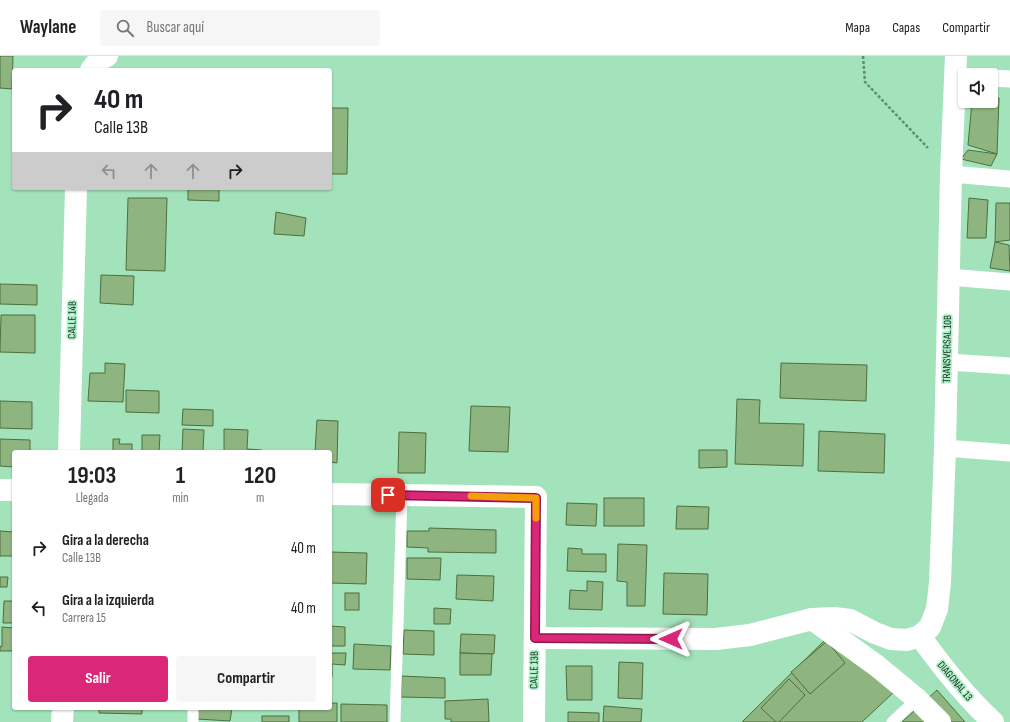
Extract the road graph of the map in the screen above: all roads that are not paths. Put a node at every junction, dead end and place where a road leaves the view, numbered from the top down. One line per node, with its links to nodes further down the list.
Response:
1 (998, 78): 2 (street)
2 (1010, 79)
3 (958, 82): 4 (street, TRANSVERSAL 10B)
4 (951, 174): 5 (street); 7 (street, TRANSVERSAL 10B)
5 (1010, 179)
6 (76, 190): 12 (street, CALLE 14B)
7 (949, 277): 8 (street); 9 (street, TRANSVERSAL 10B)
8 (1010, 282)
9 (947, 362): 10 (street); 11 (street, TRANSVERSAL 10B)
10 (1010, 366)
11 (946, 448): 13 (street); 19 (street, TRANSVERSAL 10B)
12 (69, 450)
13 (1010, 453)
14 (0, 490): 15 (street)
15 (12, 490)
16 (332, 494): 17 (street)
17 (402, 495): 20 (street, CALLE 13B); 26 (lane)
18 (812, 619): 19 (street); 20 (street); 21 (street)
19 (920, 636): 30 (street, DIAGONAL 13)
20 (535, 638): 27 (street, CALLE 13B)
21 (917, 699): 28 (lane); 29 (street)
22 (63, 710): 24 (street)
23 (193, 710): 25 (lane)
24 (62, 722)
25 (193, 722)
26 (395, 722)
27 (534, 722)
28 (892, 722)
29 (940, 722)
30 (993, 722)

